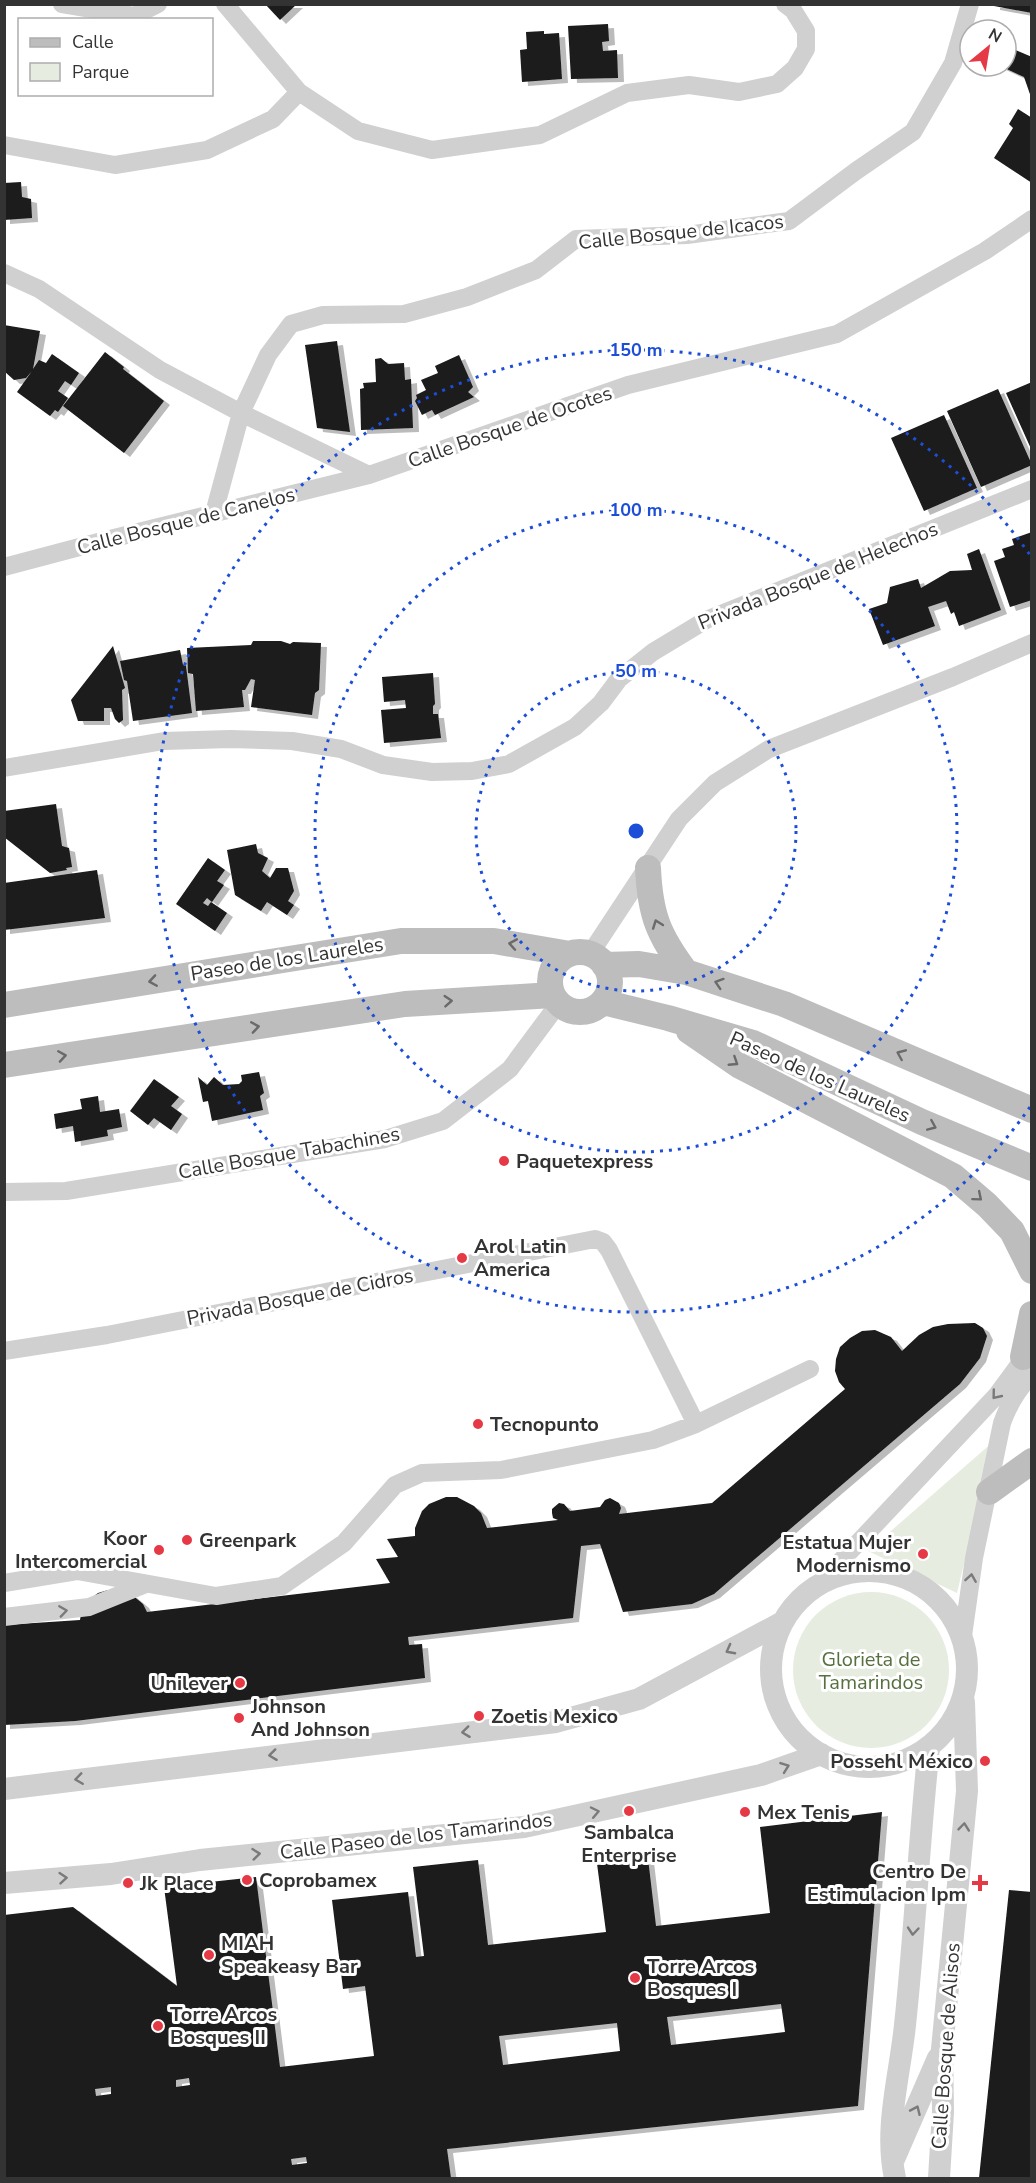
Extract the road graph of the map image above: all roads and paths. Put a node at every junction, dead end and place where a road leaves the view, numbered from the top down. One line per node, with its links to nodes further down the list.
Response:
1 (62, 4): 2 (street)
2 (158, 4)
3 (225, 4): 6 (street)
4 (784, 4): 6 (street)
5 (970, 4): 10 (street, Calle Bosque de Icacos)
6 (298, 92): 7 (street)
7 (4, 146)
8 (1032, 219): 11 (street, Calle Bosque de Ocotes)
9 (4, 273): 10 (street)
10 (241, 413): 11 (street); 13 (street, Calle Bosque de Icacos)
11 (369, 475): 13 (street, Calle Bosque de Canelos)
12 (1032, 489): 16 (street, Privada Bosque de Helechos)
13 (214, 513): 14 (street, Calle Bosque de Canelos)
14 (4, 567)
15 (1032, 643): 17 (street)
16 (4, 768)
17 (648, 868): 18 (street); 19 (main road, one-way to 17)
18 (588, 958): 19 (main road, Paseo de los Laureles); 20 (main road); 21 (main road); 22 (main road, Paseo de los Laureles, one-way to 22)
19 (686, 972): 25 (main road, Paseo de los Laureles, one-way to 19)
20 (556, 999): 21 (main road); 24 (main road, one-way to 20); 27 (street, Calle Bosque Tabachines)
21 (603, 1002): 23 (main road, Paseo de los Laureles)
22 (4, 1005)
23 (668, 1018): 26 (main road, Paseo de los Laureles, one-way to 26); 28 (main road, one-way to 28)
24 (4, 1065)
25 (1032, 1110)
26 (1032, 1168)
27 (4, 1192)
28 (1032, 1271)
29 (1032, 1314): 31 (main road)
30 (4, 1351): 33 (street, Privada Bosque de Cidros)
31 (1029, 1360): 35 (street); 36 (street, one-way to 36)
32 (810, 1369): 33 (street)
33 (696, 1424): 38 (street)
34 (1032, 1461): 35 (main road)
35 (988, 1492): 41 (street, one-way to 35)
36 (822, 1581): 40 (street); 41 (street)
37 (4, 1583): 38 (street)
38 (146, 1584): 39 (street, one-way to 38)
39 (4, 1617)
40 (781, 1623): 44 (street); 45 (street, one-way to 45)
41 (963, 1636): 42 (street)
42 (964, 1698): 43 (street); 48 (street, Calle Bosque de Alisos, one-way to 42)
43 (929, 1747): 44 (street); 47 (street, Calle Bosque de Alisos, one-way to 47)
44 (820, 1754): 46 (street, Calle Paseo de los Tamarindos, one-way to 44)
45 (4, 1789)
46 (4, 1884)
47 (905, 2026): 48 (street); 49 (street, Calle Bosque de Alisos)
48 (943, 2039): 49 (street, one-way to 48); 50 (street, Calle Bosque de Alisos)
49 (894, 2171)
50 (939, 2178)

